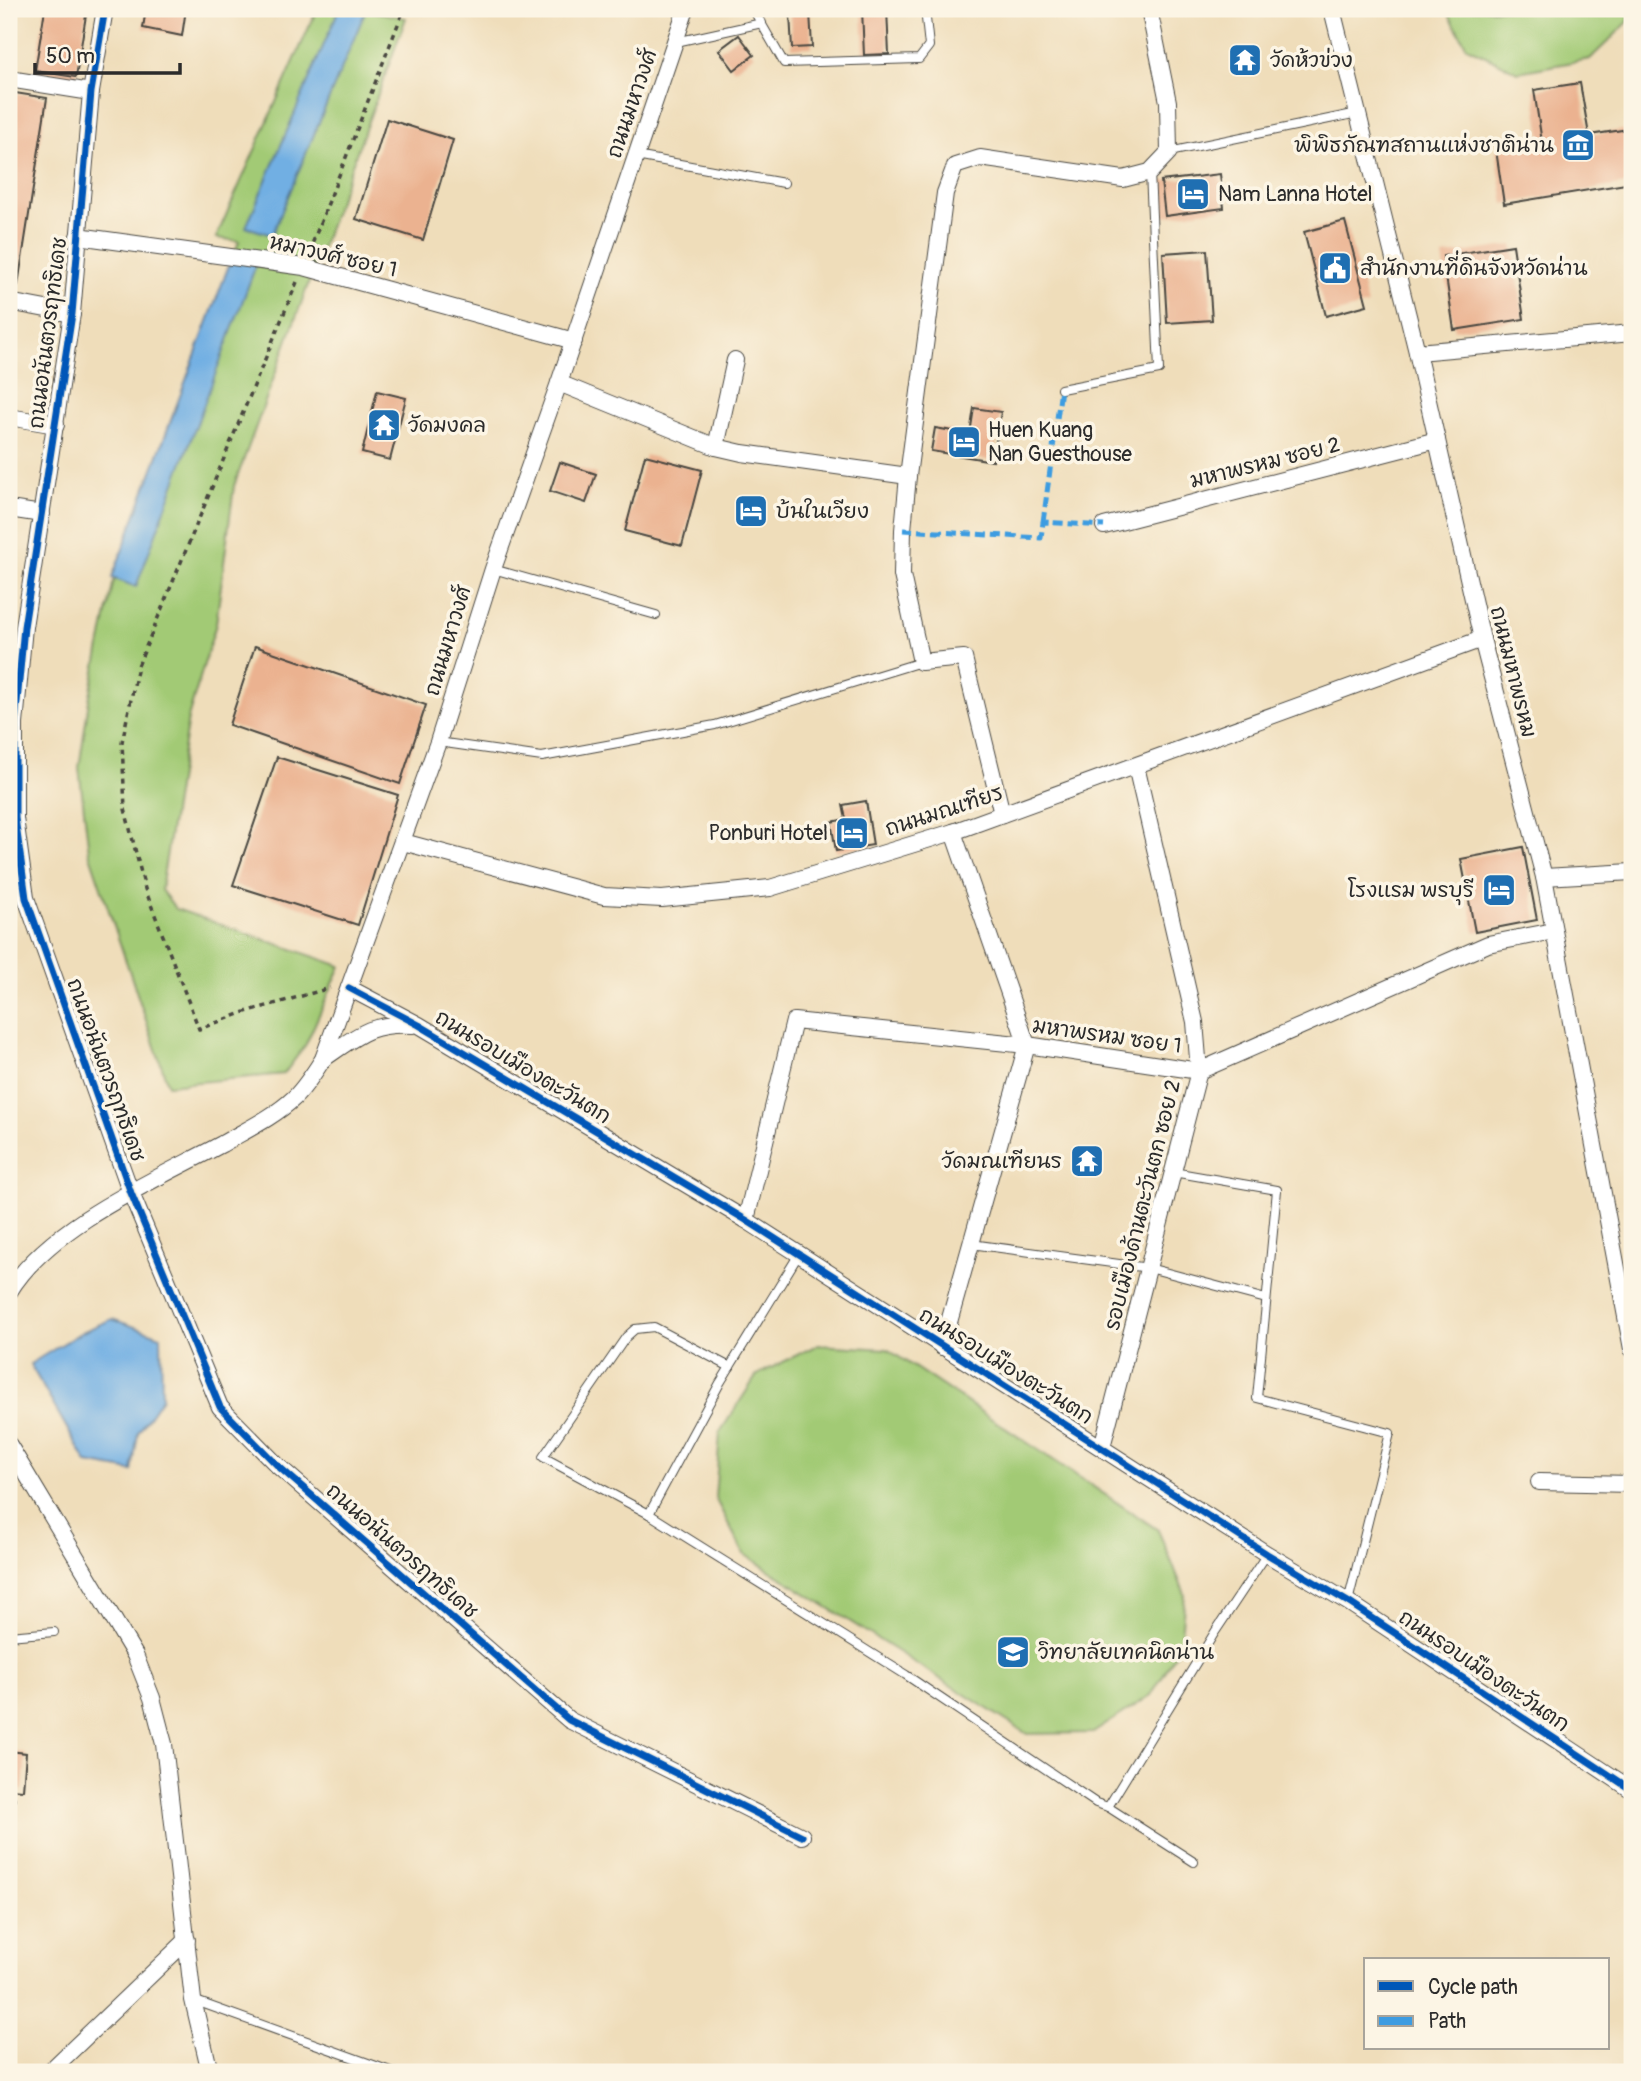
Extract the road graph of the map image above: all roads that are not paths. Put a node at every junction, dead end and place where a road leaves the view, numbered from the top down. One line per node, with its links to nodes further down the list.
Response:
1 (105, 9): 10 (street, ถนนอนันตวรฤทธิเดช)
2 (686, 9): 8 (street, ถนนมหาวงศ์)
3 (753, 9): 7 (lane)
4 (925, 9): 7 (lane)
5 (1149, 9): 12 (street)
6 (1332, 9): 11 (street, ถนนมหาพรหม)
7 (762, 23): 8 (lane)
8 (675, 43): 13 (street, ถนนมหาวงศ์)
9 (9, 79): 10 (street)
10 (91, 92): 16 (street, ถนนอนันตวรฤทธิเดช)
11 (1359, 113): 12 (lane); 21 (street, ถนนมหาพรหม)
12 (1169, 152): 14 (street)
13 (636, 156): 15 (lane); 20 (street, ถนนมหาวงศ์)
14 (1150, 172): 24 (lane); 29 (street)
15 (784, 183)
16 (78, 236): 18 (street, ถนนอนันตวรฤทธิเดช); 20 (street, หมาวงศ์ ซอย 1)
17 (9, 302): 18 (street)
18 (72, 314): 26 (street, ถนนอนันตวรฤทธิเดช)
19 (1632, 333): 21 (street)
20 (574, 341): 23 (street, ถนนมหาวงศ์)
21 (1417, 352): 27 (street, ถนนมหาพรหม)
22 (735, 360): 28 (street)
23 (559, 383): 28 (street); 33 (street, ถนนมหาวงศ์)
24 (1061, 389)
25 (9, 417): 26 (street)
26 (56, 425): 31 (street, ถนนอนันตวรฤทธิเดช)
27 (1437, 440): 32 (street, มหาพรหม ซอย 2); 36 (street, ถนนมหาพรหม)
28 (716, 447): 29 (street)
29 (908, 476): 37 (street)
30 (9, 509): 31 (street)
31 (42, 514): 35 (street, ถนนอนันตวรฤทธิเดช)
32 (1104, 526)
33 (493, 569): 34 (lane); 38 (street, ถนนมหาวงศ์)
34 (656, 615)
35 (16, 626): 52 (street, ถนนอนันตวรฤทธิเดช)
36 (1482, 639): 39 (street, ถนนมณเฑียร); 44 (street, ถนนมหาพรหม)
37 (921, 662): 38 (lane); 40 (street)
38 (438, 742): 42 (street, ถนนมหาวงศ์)
39 (1136, 766): 40 (street, ถนนมณเฑียร); 50 (street, รอบเมืองด้านตะวันตก ซอย 2)
40 (1002, 814): 41 (street, ถนนมณเฑียร)
41 (953, 832): 42 (street, ถนนมณเฑียร); 48 (street)
42 (403, 842): 46 (street, ถนนมหาวงศ์)
43 (1632, 872): 44 (street)
44 (1544, 877): 45 (street, ถนนมหาพรหม)
45 (1555, 931): 50 (street, มหาพรหม ซอย 1); 60 (street, ถนนมหาพรหม)
46 (349, 988): 47 (street, ถนนรอบเมืองตะวันตก); 49 (street, ถนนมหาวงศ์)
47 (419, 1025): 49 (street); 53 (street, ถนนรอบเมืองตะวันตก)
48 (1027, 1045): 50 (street, มหาพรหม ซอย 1); 53 (street, มหาพรหม ซอย 1); 54 (street)
49 (323, 1059): 52 (street, ถนนมหาวงศ์)
50 (1199, 1071): 51 (street, รอบเมืองด้านตะวันตก ซอย 2)
51 (1172, 1172): 56 (street, รอบเมืองด้านตะวันตก ซอย 2); 58 (lane)
52 (131, 1193): 57 (street, ถนนมหาวงศ์); 73 (street, ถนนอนันตวรฤทธิเดช)
53 (746, 1220): 55 (street, ถนนรอบเมืองตะวันตก)
54 (971, 1244): 56 (lane); 59 (street)
55 (799, 1254): 59 (street, ถนนรอบเมืองตะวันตก); 61 (lane)
56 (1149, 1268): 58 (lane); 63 (street, รอบเมืองด้านตะวันตก ซอย 2)
57 (9, 1292)
58 (1266, 1299): 68 (lane)
59 (942, 1347): 63 (street, ถนนรอบเมืองตะวันตก)
60 (1632, 1349)
61 (730, 1367): 66 (lane); 66 (lane)
62 (9, 1445): 75 (street)
63 (1102, 1447): 67 (street, ถนนรอบเมืองตะวันตก)
64 (1539, 1482): 65 (street)
65 (1632, 1484)
66 (649, 1514): 72 (lane)
67 (1268, 1555): 68 (street, ถนนรอบเมืองตะวันตก); 72 (lane)
68 (1348, 1602): 71 (street, ถนนรอบเมืองตะวันตก)
69 (54, 1632): 70 (lane)
70 (9, 1636)
71 (1632, 1790)
72 (1108, 1807): 74 (lane)
73 (802, 1836)
74 (1194, 1862)
75 (187, 1940): 76 (street); 77 (street)
76 (193, 2000): 78 (street); 79 (lane)
77 (50, 2072)
78 (210, 2072)
79 (393, 2072)

